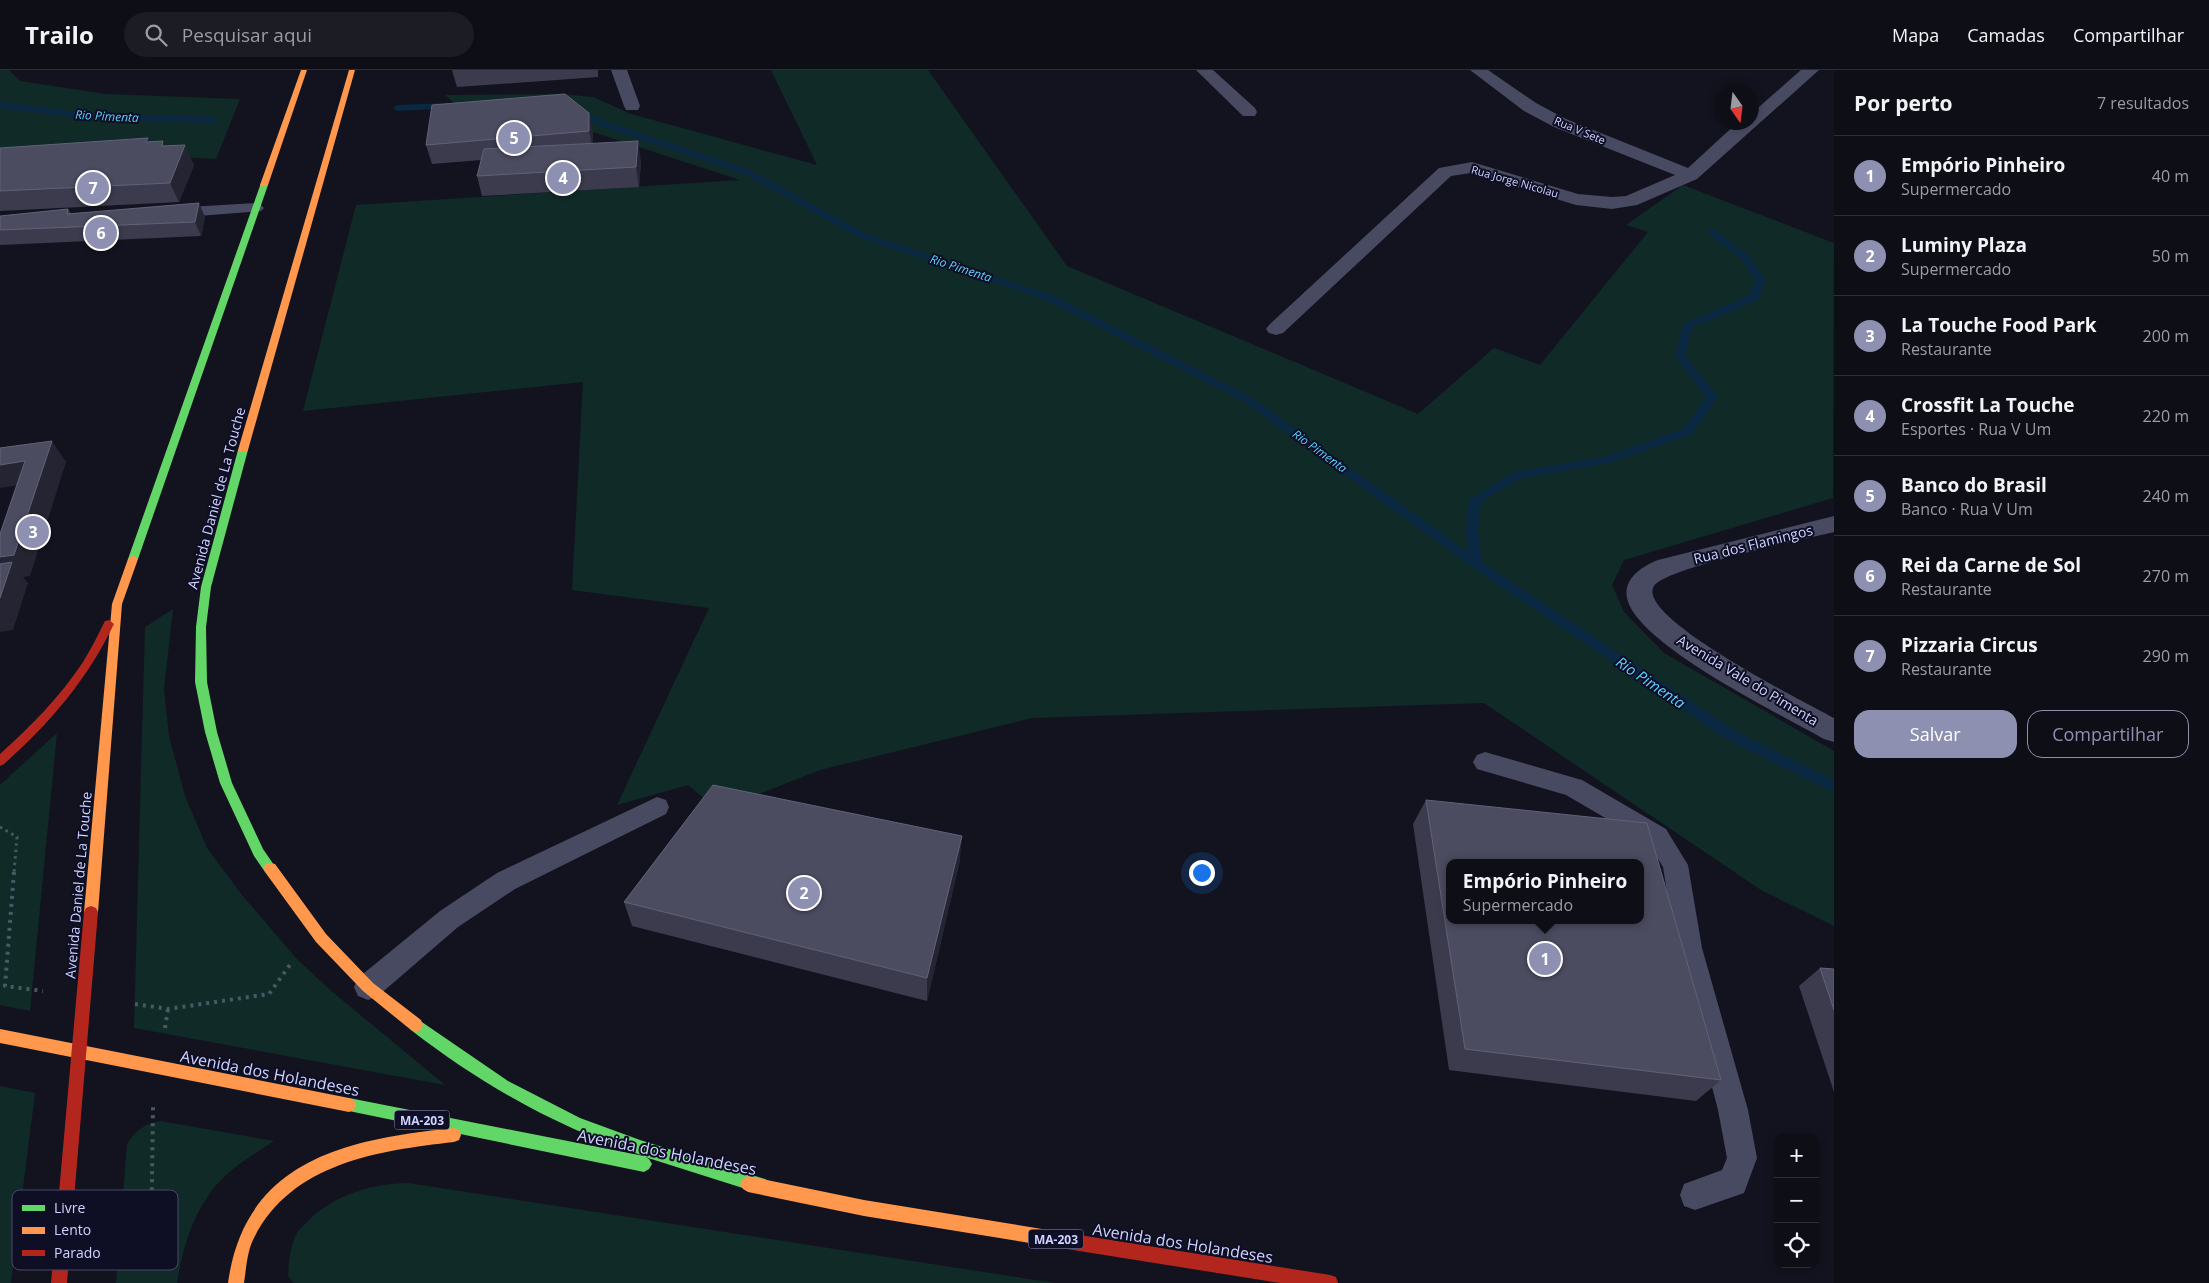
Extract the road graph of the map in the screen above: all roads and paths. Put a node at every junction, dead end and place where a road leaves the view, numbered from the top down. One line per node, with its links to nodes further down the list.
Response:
1 (304, 70): 12 (main road, Avenida Daniel de La Touche)
2 (352, 70): 24 (main road, Avenida Daniel de La Touche)
3 (619, 70): 7 (street)
4 (1204, 70): 8 (street)
5 (1478, 70): 11 (street, Rua V Sete)
6 (1811, 70): 9 (street, Rua Jorge Nicolau)
7 (632, 106)
8 (1249, 112)
9 (1759, 112)
10 (1741, 130): 11 (street, Rua Jorge Nicolau)
11 (1690, 175): 14 (street, Rua Jorge Nicolau)
12 (256, 208): 13 (lane); 17 (main road, Avenida Daniel de La Touche)
13 (155, 214)
14 (1276, 329)
15 (1834, 524): 16 (street, Rua dos Flamingos)
16 (1672, 565): 18 (street, Avenida Vale do Pimenta)
17 (117, 604): 19 (main road); 30 (main road, Avenida Daniel de La Touche)
18 (1834, 731)
19 (0, 761)
20 (1485, 762): 36 (lane)
21 (657, 807): 24 (lane)
22 (0, 827): 25 (path)
23 (296, 958): 27 (path)
24 (368, 987): 33 (main road, Avenida Daniel de La Touche)
25 (48, 991)
26 (135, 1004): 27 (path)
27 (168, 1009): 29 (path)
28 (0, 1036): 30 (main road, Avenida dos Holandeses / MA-203)
29 (163, 1038)
30 (78, 1052): 32 (main road, Avenida dos Holandeses / MA-203); 34 (main road, Avenida Daniel de La Touche)
31 (153, 1104): 35 (path)
32 (488, 1133): 33 (main road, Avenida dos Holandeses / MA-203); 39 (main road)
33 (765, 1187): 40 (main road, Avenida dos Holandeses / MA-203)
34 (67, 1190)
35 (152, 1190)
36 (1695, 1195)
37 (60, 1270): 38 (main road, Avenida Daniel de La Touche)
38 (59, 1283)
39 (236, 1283)
40 (1330, 1283)

